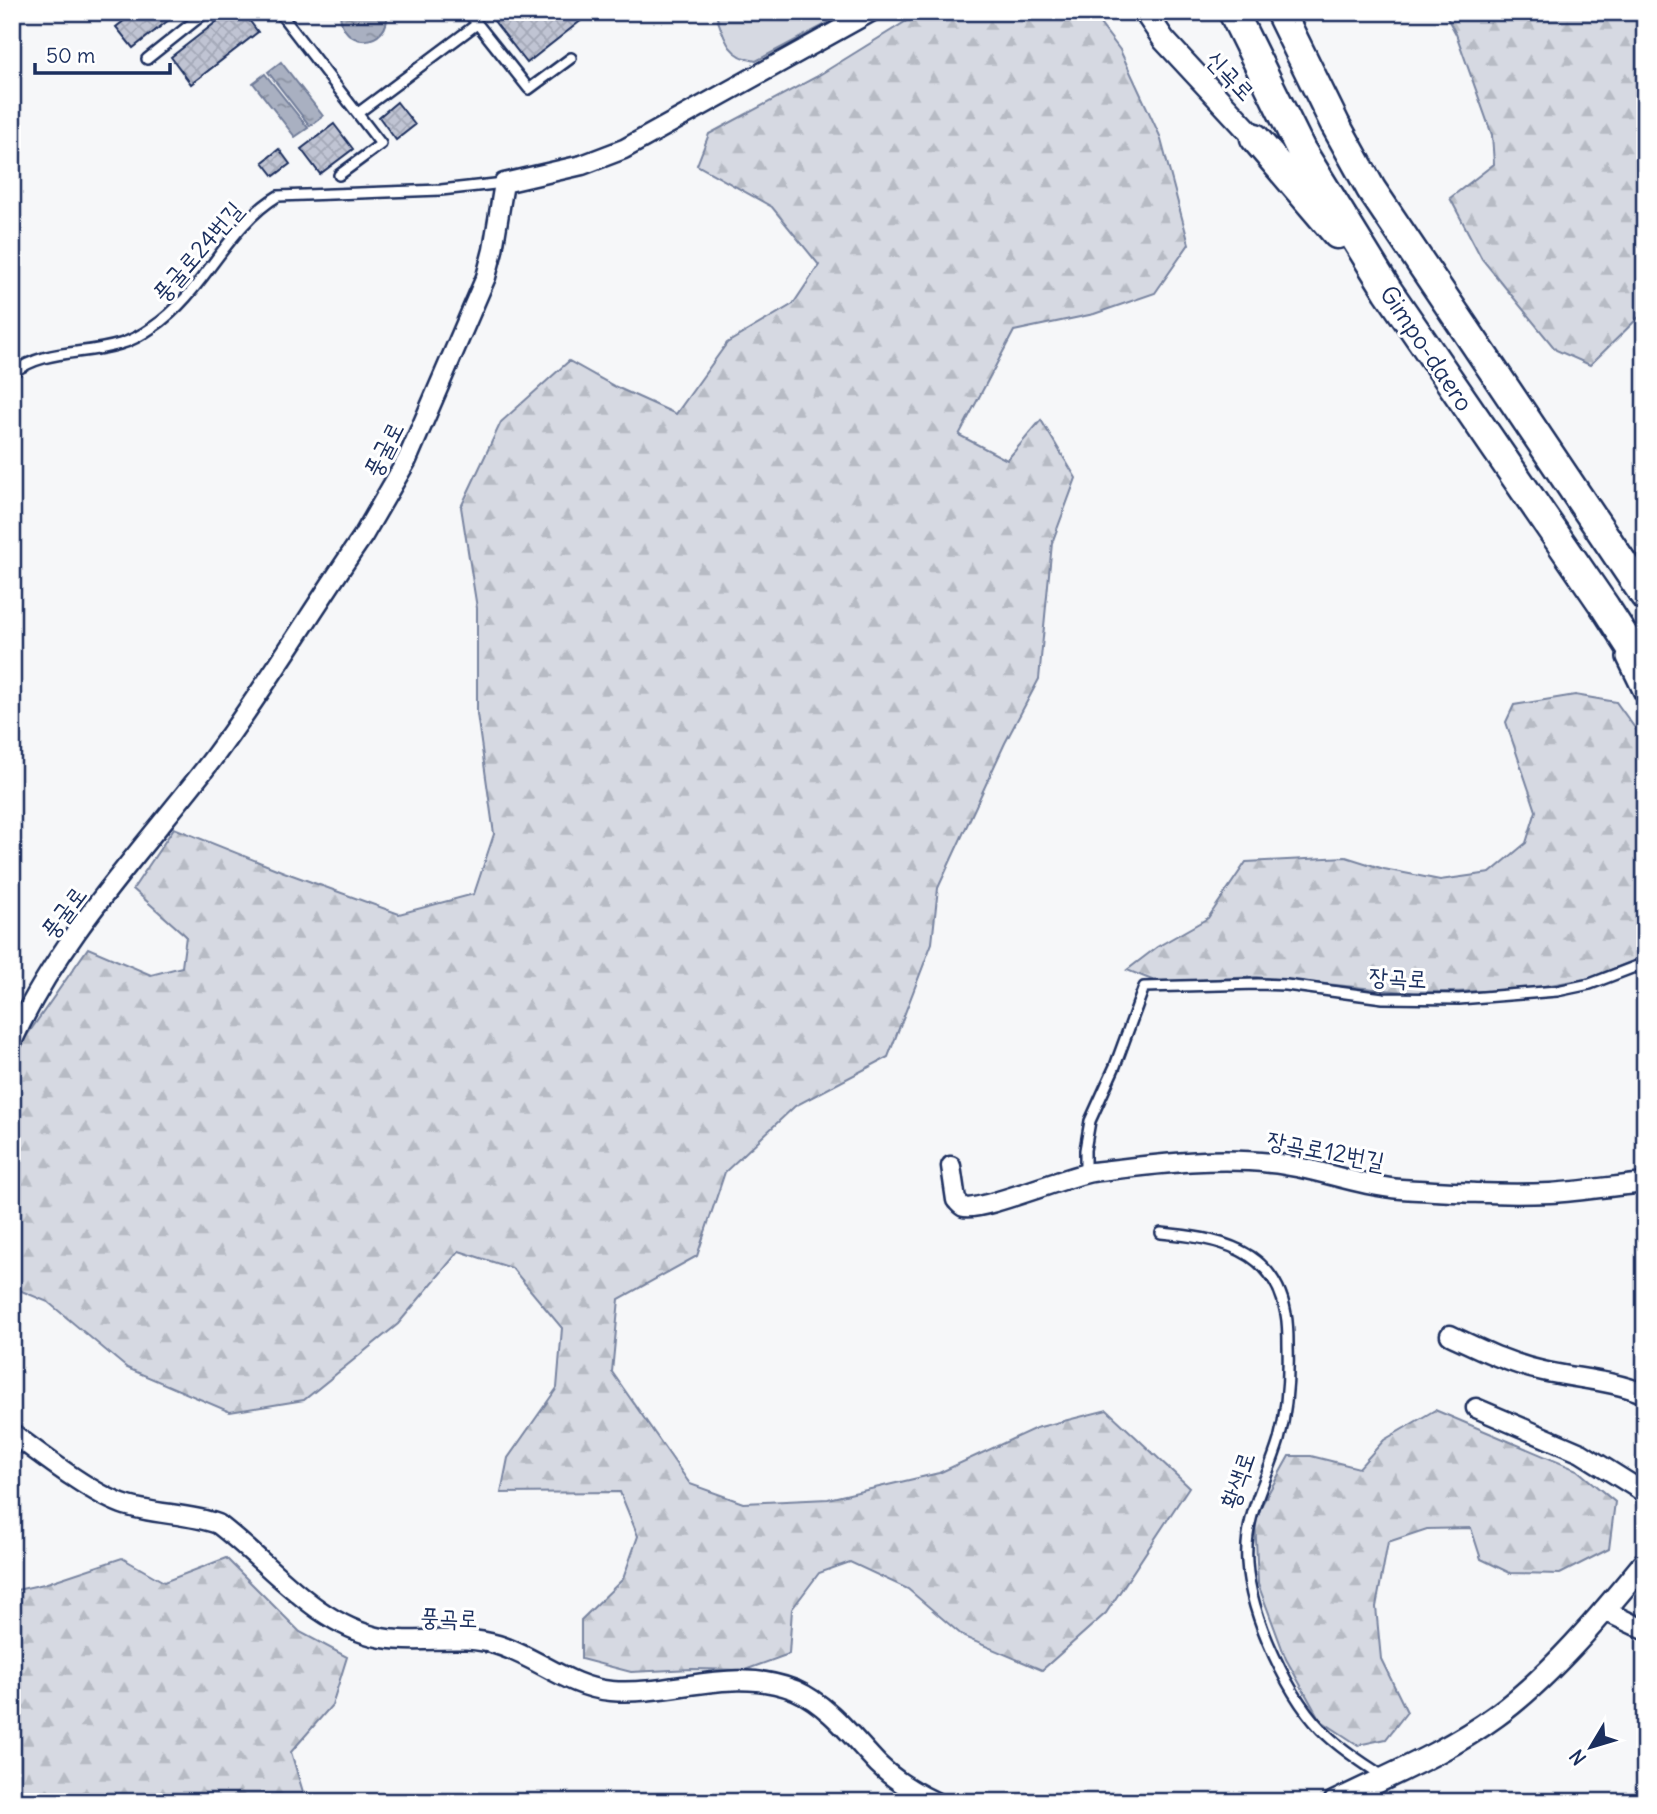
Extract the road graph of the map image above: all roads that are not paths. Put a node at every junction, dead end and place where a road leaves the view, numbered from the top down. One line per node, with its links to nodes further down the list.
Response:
1 (206, 12): 10 (lane)
2 (279, 12): 11 (lane)
3 (468, 12): 8 (lane)
4 (871, 12): 14 (street)
5 (1145, 12): 12 (street, 신곡로)
6 (1233, 12): 15 (main road, Gimpo-daero)
7 (1280, 12): 17 (main road, Gimpo-daero)
8 (477, 24): 9 (lane); 11 (lane)
9 (571, 58)
10 (147, 59)
11 (358, 113): 13 (lane)
12 (1255, 138): 15 (main road)
13 (339, 175)
14 (504, 183): 16 (lane, 풍굴로24번길); 22 (street, 풍굴로)
15 (1388, 291): 18 (main road, Gimpo-daero)
16 (12, 373)
17 (1645, 596)
18 (1605, 607): 19 (main road, Gimpo-daero); 20 (street)
19 (1645, 668)
20 (1645, 692)
21 (1645, 963): 24 (lane, 장곡로)
22 (12, 1042)
23 (951, 1166): 24 (street, 장곡로12번길)
24 (1085, 1173): 25 (street, 장곡로12번길)
25 (1645, 1183)
26 (1161, 1233): 35 (lane, 황색로)
27 (1450, 1335): 28 (street)
28 (1645, 1394)
29 (1476, 1408): 31 (street)
30 (12, 1433): 36 (street, 풍곡로)
31 (1645, 1493)
32 (1645, 1562): 33 (street)
33 (1603, 1610): 34 (street); 35 (street)
34 (1645, 1630)
35 (1386, 1778): 37 (street)
36 (935, 1802)
37 (1335, 1802)

